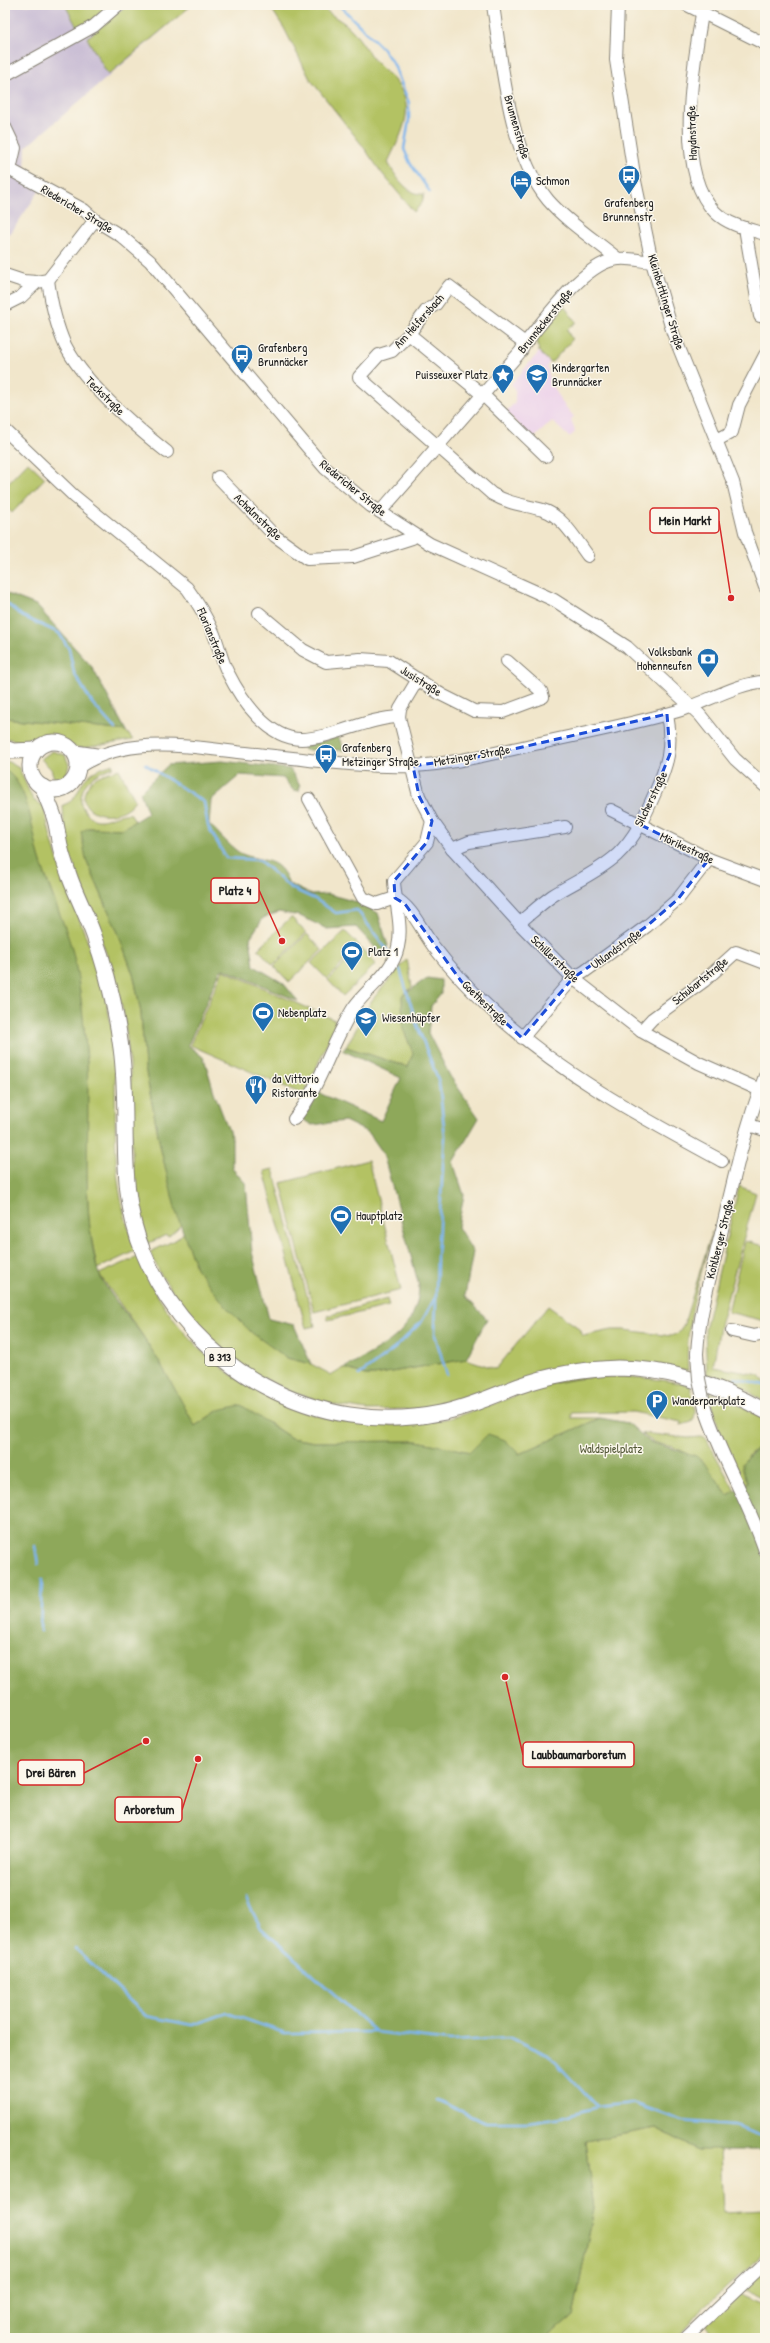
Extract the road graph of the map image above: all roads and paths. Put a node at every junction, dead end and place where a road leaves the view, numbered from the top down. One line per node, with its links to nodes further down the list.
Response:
1 (118, 5): 7 (street)
2 (493, 5): 13 (street, Brunnenstraße)
3 (618, 5): 14 (street, Kleinbettlinger Straße)
4 (687, 5): 5 (street)
5 (702, 14): 6 (street); 11 (street, Haydnstraße)
6 (765, 44)
7 (5, 75)
8 (5, 127): 9 (street)
9 (8, 169): 10 (street, Riedericher Straße)
10 (95, 220): 16 (street); 29 (street, Riedericher Straße)
11 (745, 228): 12 (street, Haydnstraße); 18 (street)
12 (765, 234)
13 (618, 258): 14 (street); 20 (street, Brunnäckerstraße)
14 (652, 262): 24 (street, Kleinbettlinger Straße)
15 (5, 274): 16 (street)
16 (43, 281): 17 (street); 26 (street, Teckstraße)
17 (5, 305)
18 (760, 316)
19 (409, 334): 20 (street, Am Helfersbach); 22 (street); 25 (street, Am Helfersbach)
20 (525, 343): 22 (street, Brunnäckerstraße)
21 (765, 355): 24 (street)
22 (483, 395): 25 (street, Brunnäckerstraße); 27 (street)
23 (5, 430): 39 (street, Florianstraße)
24 (717, 440): 32 (street, Kleinbettlinger Straße)
25 (439, 445): 29 (street, Brunnäckerstraße); 31 (street)
26 (167, 452)
27 (546, 456)
28 (218, 477): 30 (street, Achalmstraße)
29 (380, 512): 30 (street, Riedericher Straße)
30 (415, 535): 37 (street, Riedericher Straße)
31 (588, 556)
32 (765, 587)
33 (259, 613): 35 (street, Jusistraße)
34 (507, 661): 35 (street, Jusistraße)
35 (418, 679): 39 (street)
36 (765, 682): 37 (street, Metzinger Straße)
37 (692, 707): 38 (street, Metzinger Straße); 47 (street, Riedericher Straße)
38 (667, 714): 45 (street, Metzinger Straße); 54 (street, Silcherstraße)
39 (399, 717): 45 (street)
40 (9, 749): 41 (main road); 44 (main road)
41 (36, 750): 42 (main road); 44 (main road)
42 (72, 751): 43 (street, Metzinger Straße); 46 (main road)
43 (100, 754): 45 (street, Metzinger Straße); 46 (street, Metzinger Straße)
44 (30, 764): 48 (main road)
45 (413, 766): 52 (street, Schillerstraße)
46 (77, 768): 49 (main road)
47 (765, 786)
48 (42, 787): 49 (main road); 53 (main road, B 313)
49 (65, 787): 53 (main road, B 313)
50 (310, 799): 59 (street)
51 (611, 810): 54 (street, Mörikestraße)
52 (432, 821): 56 (street, Schillerstraße); 59 (street)
53 (56, 822): 73 (main road, B 313)
54 (641, 825): 57 (street, Mörikestraße); 60 (street, Silcherstraße)
55 (566, 827): 56 (street)
56 (452, 849): 60 (street, Schillerstraße)
57 (709, 859): 58 (street, Mörikestraße); 62 (street, Uhlandstraße)
58 (765, 880)
59 (394, 898): 64 (street, Goethestraße); 67 (street)
60 (519, 923): 62 (street, Schillerstraße)
61 (765, 963): 63 (street, Schubartstraße)
62 (573, 978): 63 (street, Schillerstraße); 64 (street, Uhlandstraße)
63 (642, 1031): 66 (street, Schillerstraße)
64 (522, 1038): 70 (street, Goethestraße)
65 (765, 1076): 66 (street, Kohlberger Straße)
66 (760, 1090): 68 (street, Kohlberger Straße)
67 (294, 1119)
68 (749, 1125): 69 (street); 74 (street, Kohlberger Straße, bridge)
69 (765, 1130)
70 (722, 1162)
71 (732, 1331): 72 (street)
72 (765, 1334)
73 (765, 1411)
74 (765, 1551)
75 (765, 2263): 76 (street)
76 (686, 2338)

